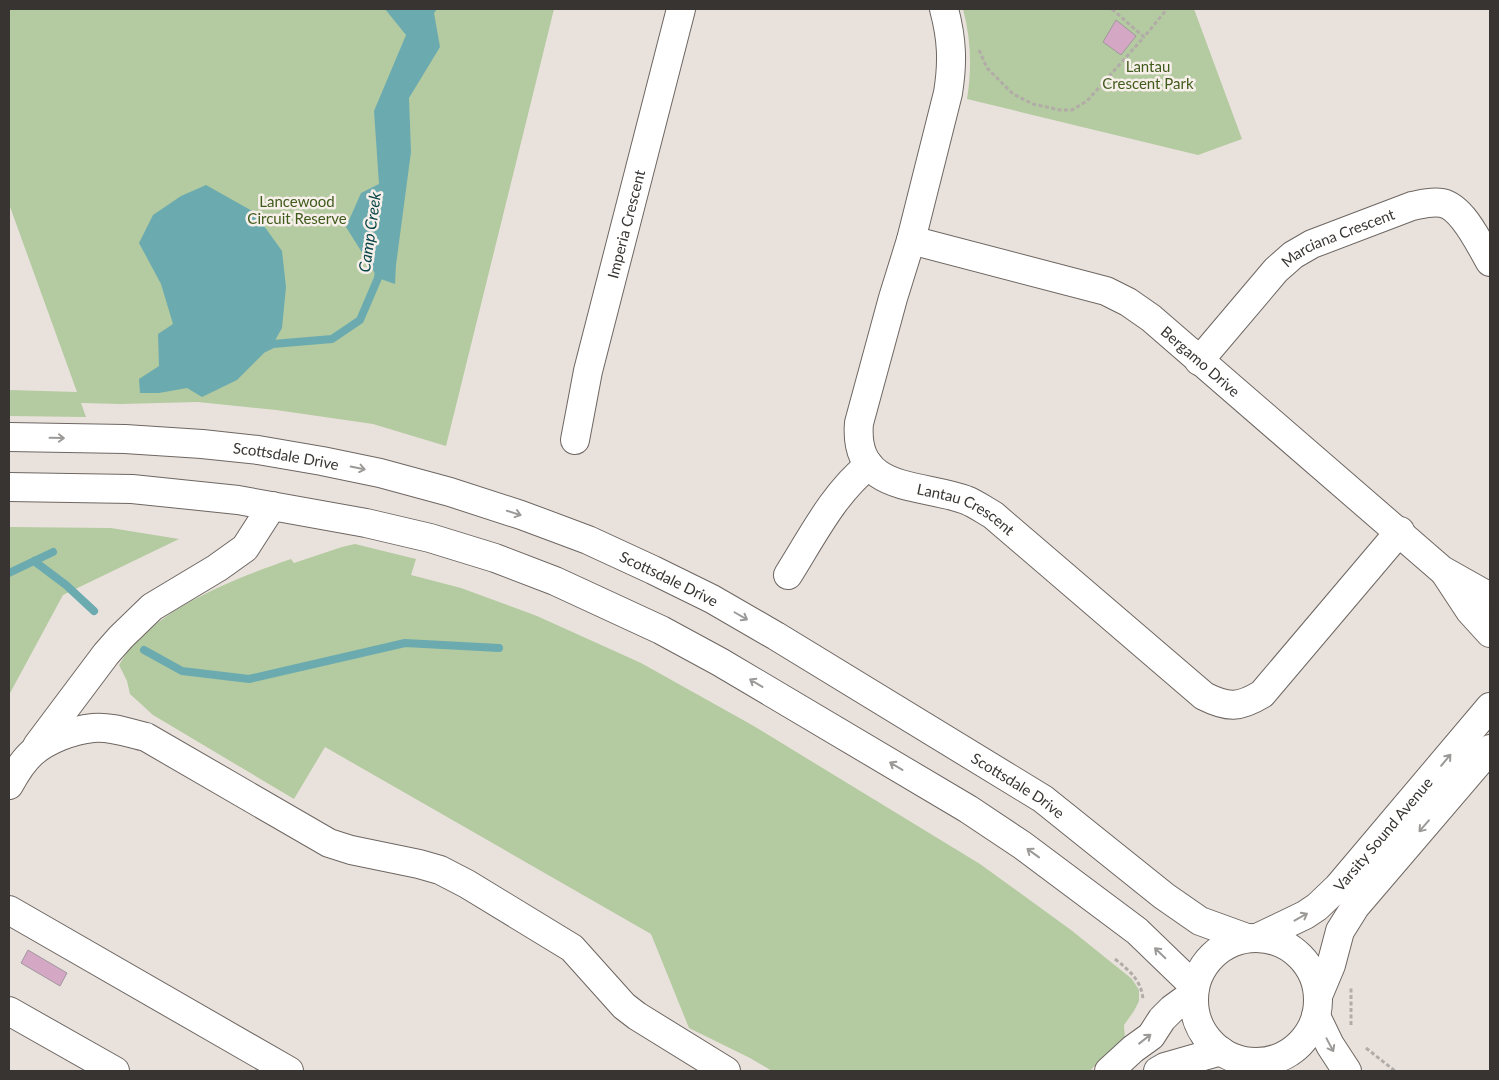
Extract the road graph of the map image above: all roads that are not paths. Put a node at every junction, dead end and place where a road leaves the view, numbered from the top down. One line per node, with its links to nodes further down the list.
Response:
1 (681, 9): 7 (street, Imperia Crescent)
2 (944, 9): 3 (street, Lantau Crescent)
3 (911, 240): 5 (street, Bergamo Drive); 8 (street, Lantau Crescent)
4 (1490, 262): 5 (street, Marciana Crescent)
5 (1199, 361): 11 (street, Bergamo Drive)
6 (9, 437): 20 (street, Scottsdale Drive, one-way to 20)
7 (576, 440)
8 (869, 465): 11 (street, Lantau Crescent); 12 (street)
9 (9, 487): 10 (street)
10 (272, 506): 17 (street); 21 (street, one-way to 10)
11 (1400, 531): 13 (street, Bergamo Drive)
12 (788, 575)
13 (1484, 598): 14 (street, Bergamo Drive)
14 (1490, 633)
15 (1490, 707): 20 (street, Varsity Sound Avenue, one-way to 15)
16 (1490, 749): 22 (street, Varsity Sound Avenue, one-way to 22)
17 (31, 754): 18 (street); 28 (street)
18 (9, 785)
19 (9, 910): 27 (street)
20 (1252, 938): 21 (street); 22 (street)
21 (1194, 990): 24 (street); 29 (street, one-way to 21)
22 (1317, 1006): 25 (street); 31 (street, one-way to 31)
23 (9, 1011): 26 (street)
24 (1221, 1051): 25 (street); 30 (street)
25 (1262, 1067)
26 (115, 1071)
27 (288, 1071)
28 (726, 1071)
29 (1109, 1071)
30 (1158, 1071)
31 (1347, 1071)

